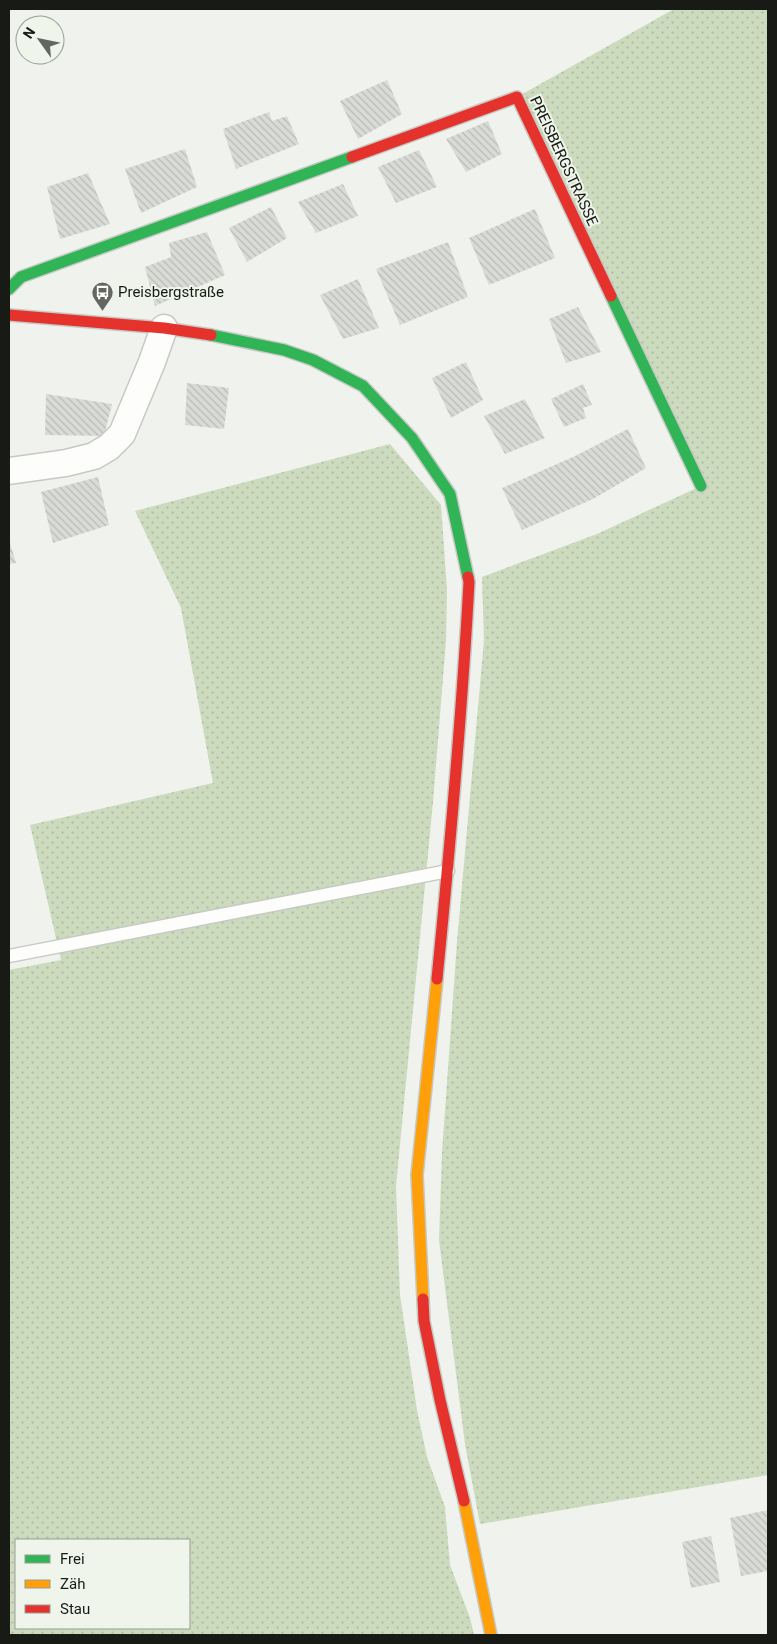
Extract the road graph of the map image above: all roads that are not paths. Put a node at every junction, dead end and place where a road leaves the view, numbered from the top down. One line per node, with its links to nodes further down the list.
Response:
1 (9, 289): 5 (street, PREISBERGSTRASSE)
2 (9, 314): 3 (street)
3 (164, 328): 4 (street); 6 (street)
4 (9, 471)
5 (701, 486)
6 (448, 871): 7 (lane); 8 (street)
7 (9, 956)
8 (491, 1635)

